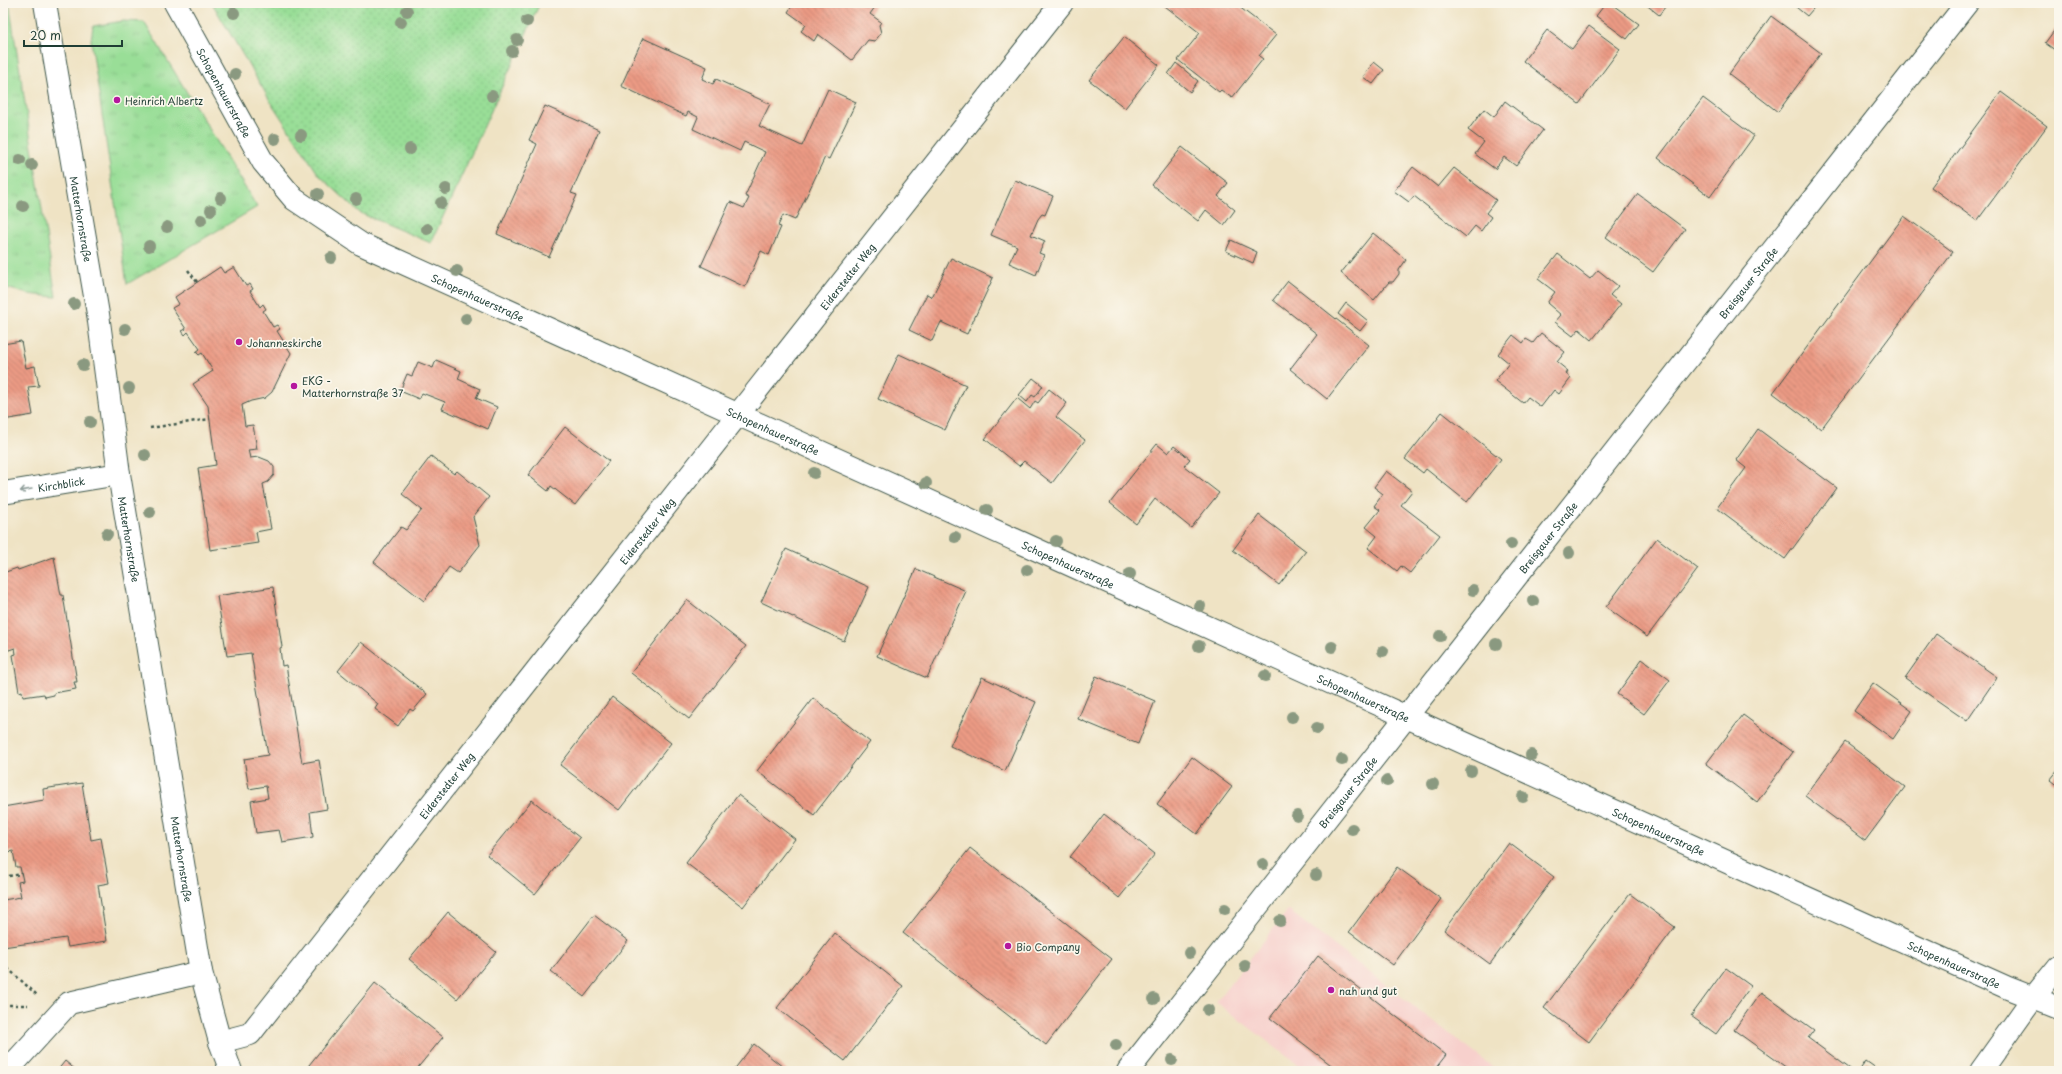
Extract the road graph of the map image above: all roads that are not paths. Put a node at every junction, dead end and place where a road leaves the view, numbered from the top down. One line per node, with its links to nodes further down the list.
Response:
1 (46, 3): 6 (street, Matterhornstraße)
2 (175, 3): 5 (street, Schopenhauerstraße)
3 (1062, 3): 5 (street, Eiderstedter Weg)
4 (1967, 3): 8 (street, Breisgauer Straße)
5 (739, 415): 8 (street, Schopenhauerstraße); 13 (street, Eiderstedter Weg)
6 (119, 474): 7 (street, Kirchblick, one-way to 7); 10 (street, Matterhornstraße)
7 (3, 493)
8 (1406, 717): 11 (street, Schopenhauerstraße); 16 (street, Breisgauer Straße)
9 (2059, 966): 11 (street)
10 (201, 972): 13 (street, Matterhornstraße); 14 (street)
11 (2032, 998): 12 (street, Schopenhauerstraße); 17 (street)
12 (2059, 1008)
13 (220, 1042): 15 (street, Matterhornstraße)
14 (7, 1071)
15 (231, 1071)
16 (1128, 1071)
17 (1981, 1071)

